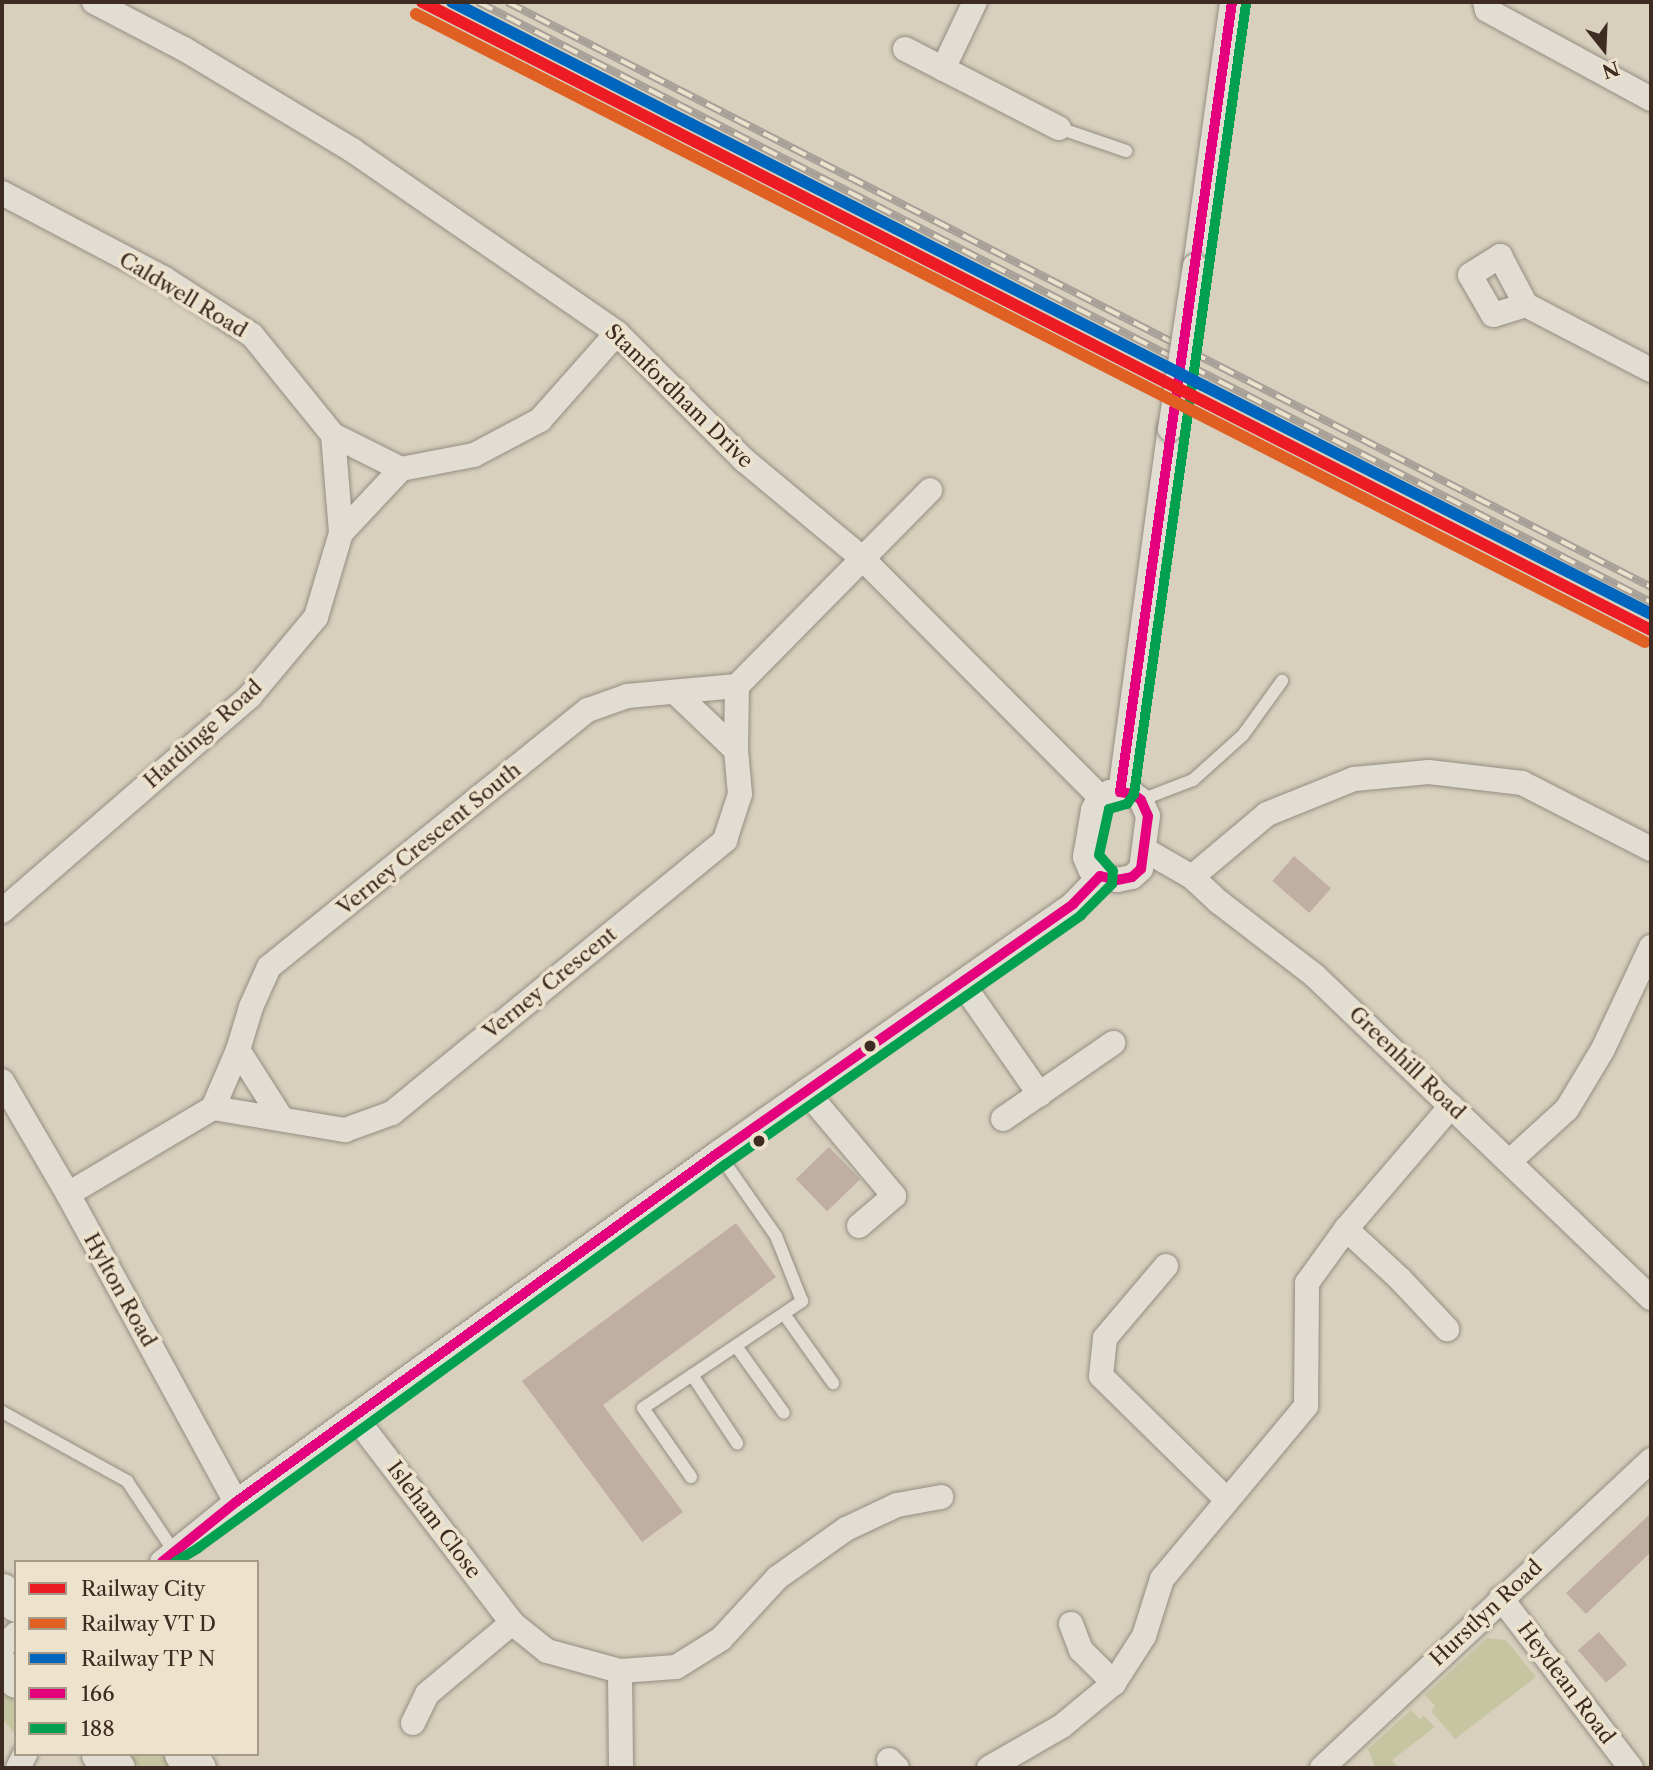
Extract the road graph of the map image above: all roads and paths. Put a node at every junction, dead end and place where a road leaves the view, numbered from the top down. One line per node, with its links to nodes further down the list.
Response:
1 (94, 2): 12 (street, Stamfordham Drive)
2 (975, 2): 6 (street)
3 (1232, 2): 23 (street, bridge)
4 (1485, 2): 7 (street)
5 (905, 48): 6 (street)
6 (943, 69): 8 (street)
7 (1651, 99)
8 (1059, 128): 9 (lane)
9 (1126, 151)
10 (2, 193): 14 (street, Caldwell Road)
11 (1527, 305): 13 (street)
12 (617, 333): 15 (street); 18 (street, Stamfordham Drive)
13 (1651, 370)
14 (333, 435): 15 (street, Caldwell Road); 17 (street)
15 (401, 469): 17 (street, Hardinge Road)
16 (930, 490): 18 (street)
17 (341, 533): 28 (street, Hardinge Road)
18 (862, 558): 20 (street); 23 (street, Stamfordham Drive)
19 (1282, 681): 23 (lane)
20 (737, 686): 21 (street, Verney Crescent South); 22 (street, Verney Crescent)
21 (675, 692): 22 (street); 32 (street, Verney Crescent South)
22 (736, 750): 38 (street, Verney Crescent)
23 (1120, 796): 25 (street); 26 (street)
24 (1651, 849): 27 (street)
25 (1145, 850): 26 (street); 27 (street, Greenhill Road)
26 (1100, 876): 30 (street)
27 (1192, 877): 36 (street, Greenhill Road)
28 (2, 911)
29 (1651, 947): 41 (street)
30 (962, 983): 34 (street); 35 (street)
31 (1113, 1043): 35 (street)
32 (239, 1050): 37 (street, Verney Crescent South); 38 (street)
33 (2, 1081): 42 (street, Hylton Road)
34 (806, 1091): 40 (street); 43 (street)
35 (1040, 1095): 39 (street)
36 (1451, 1106): 41 (street, Greenhill Road); 44 (street)
37 (213, 1108): 38 (street, Verney Crescent); 42 (street)
38 (282, 1118)
39 (1003, 1119)
40 (718, 1153): 47 (lane); 54 (street)
41 (1510, 1161): 46 (street, Greenhill Road)
42 (68, 1194): 60 (street, Hylton Road)
43 (859, 1226)
44 (1346, 1229): 48 (street); 59 (street)
45 (1166, 1266): 59 (street)
46 (1651, 1297)
47 (784, 1314): 49 (lane); 51 (lane)
48 (1447, 1329)
49 (736, 1346): 50 (lane); 53 (lane)
50 (692, 1375): 55 (lane); 57 (lane)
51 (833, 1383)
52 (2, 1412): 61 (lane)
53 (784, 1413)
54 (356, 1418): 60 (street); 64 (street, Isleham Close)
55 (737, 1443)
56 (1651, 1460): 63 (street, Hurstlyn Road)
57 (691, 1477)
58 (941, 1497): 66 (street, Isleham Close)
59 (1227, 1500): 67 (street)
60 (236, 1502): 61 (street)
61 (174, 1549): 62 (street)
62 (150, 1560)
63 (1501, 1598): 75 (street, Hurstlyn Road); 76 (street, Heydean Road)
64 (512, 1623): 66 (street, Isleham Close); 68 (street)
65 (1071, 1624): 67 (street)
66 (620, 1671): 73 (street)
67 (1114, 1683): 74 (street)
68 (413, 1723)
69 (102, 1756): 71 (main road)
70 (184, 1756): 72 (main road)
71 (117, 1768)
72 (198, 1768)
73 (621, 1768)
74 (989, 1768)
75 (1321, 1768)
76 (1631, 1768)

